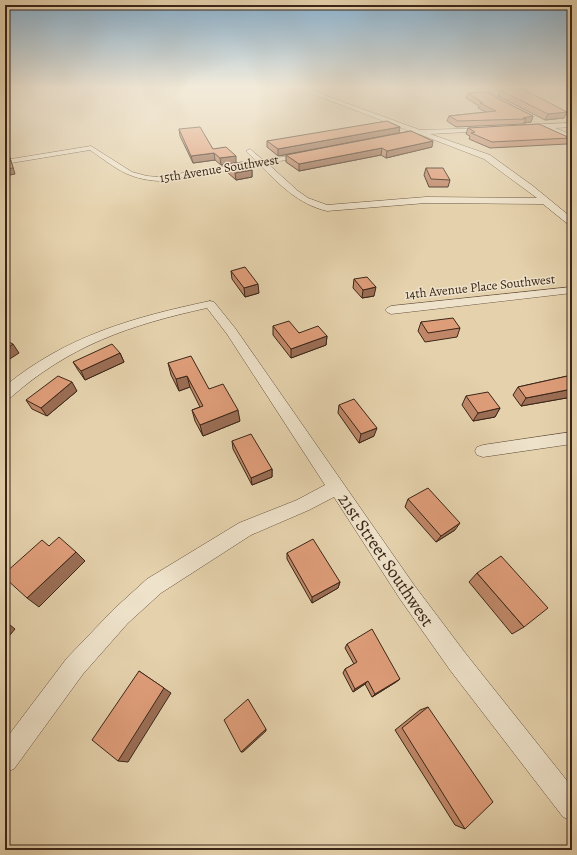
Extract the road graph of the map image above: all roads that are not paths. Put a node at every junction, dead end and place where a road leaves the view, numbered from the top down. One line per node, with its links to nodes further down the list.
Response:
1 (410, 128): 4 (street)
2 (497, 128): 4 (street)
3 (551, 128): 5 (street)
4 (421, 132): 6 (street); 11 (street)
5 (572, 138)
6 (386, 139)
7 (250, 151): 10 (street)
8 (313, 153): 10 (street, 15th Avenue Southwest)
9 (5, 162): 10 (street, 15th Avenue Southwest)
10 (263, 162): 11 (street)
11 (545, 201): 12 (street)
12 (572, 223)
13 (572, 290): 14 (street, 14th Avenue Place Southwest)
14 (391, 310)
15 (5, 394): 18 (street, 21st Street Southwest)
16 (572, 438): 17 (street)
17 (482, 451)
18 (337, 487): 19 (street); 20 (street, 21st Street Southwest)
19 (5, 760)
20 (572, 808)

